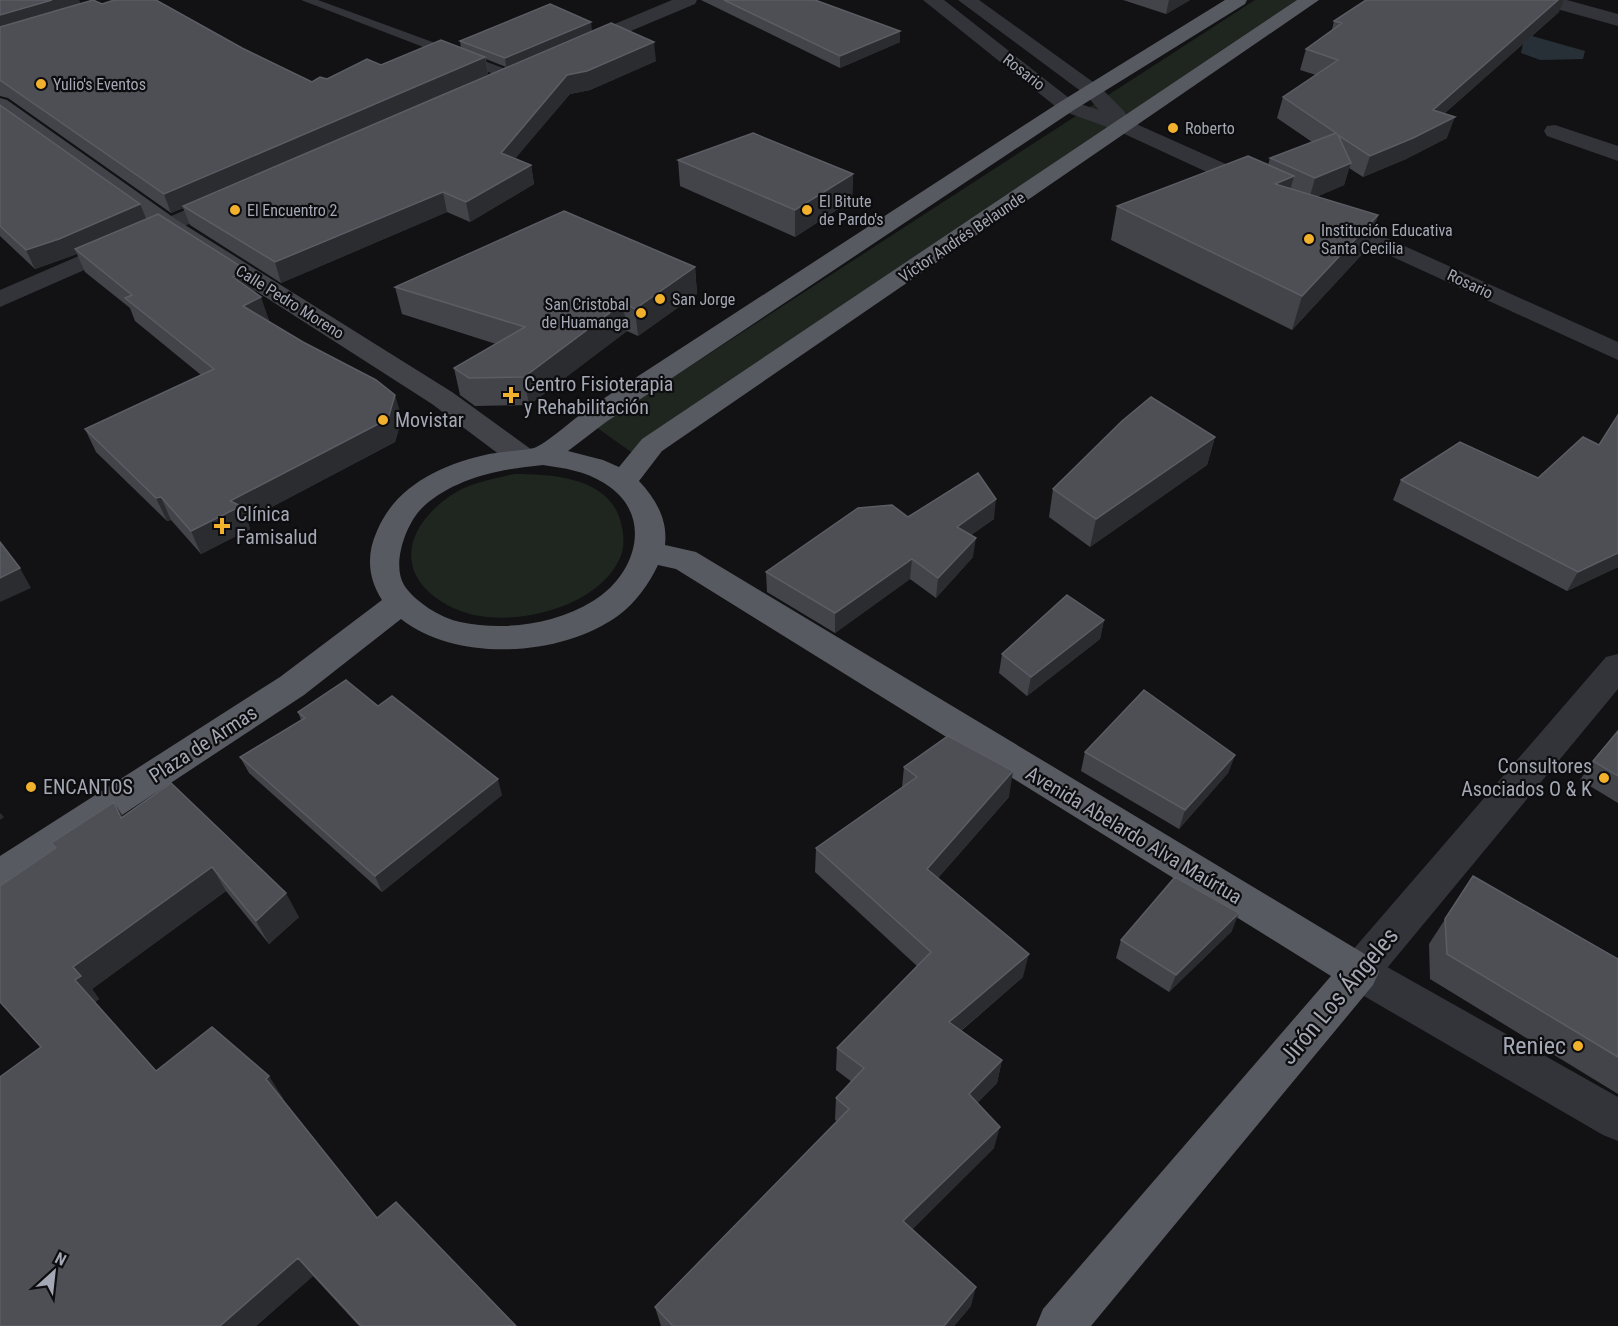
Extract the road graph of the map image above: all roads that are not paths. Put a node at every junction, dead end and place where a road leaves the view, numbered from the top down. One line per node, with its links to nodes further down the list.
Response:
1 (307, 0): 11 (lane)
2 (688, 0): 9 (street)
3 (932, 0): 15 (street, Rosario)
4 (967, 0): 13 (street, Rosario)
5 (1238, 0): 13 (highway)
6 (1310, 0): 16 (highway, Víctor Andrés Belaunde)
7 (1546, 0): 8 (street)
8 (1618, 20)
9 (561, 53)
10 (530, 66): 11 (street)
11 (509, 75): 12 (street)
12 (487, 85)
13 (1093, 91): 15 (highway); 16 (street, Rosario)
14 (0, 104): 22 (main road, Calle Pedro Moreno)
15 (1067, 106): 16 (street, Rosario); 25 (highway)
16 (1126, 126): 20 (street, Rosario); 26 (highway, Víctor Andrés Belaunde)
17 (1555, 131): 18 (street)
18 (1618, 154)
19 (246, 191): 22 (street)
20 (1276, 195)
21 (1308, 210): 24 (street, Rosario)
22 (169, 225): 23 (street); 25 (main road, Calle Pedro Moreno)
23 (0, 299)
24 (1618, 352)
25 (532, 456): 26 (highway); 28 (highway)
26 (623, 482): 27 (highway)
27 (650, 552): 28 (highway); 31 (highway, Avenida Abelardo Alva Maúrtua)
28 (400, 603): 30 (highway, Plaza de Armas)
29 (1618, 666): 31 (street, Jirón Los Ángeles)
30 (0, 876)
31 (1359, 972): 32 (street, Avenida Abelardo Alva Maúrtua); 33 (highway, Jirón Los Ángeles)
32 (1618, 1120)
33 (1060, 1326)

